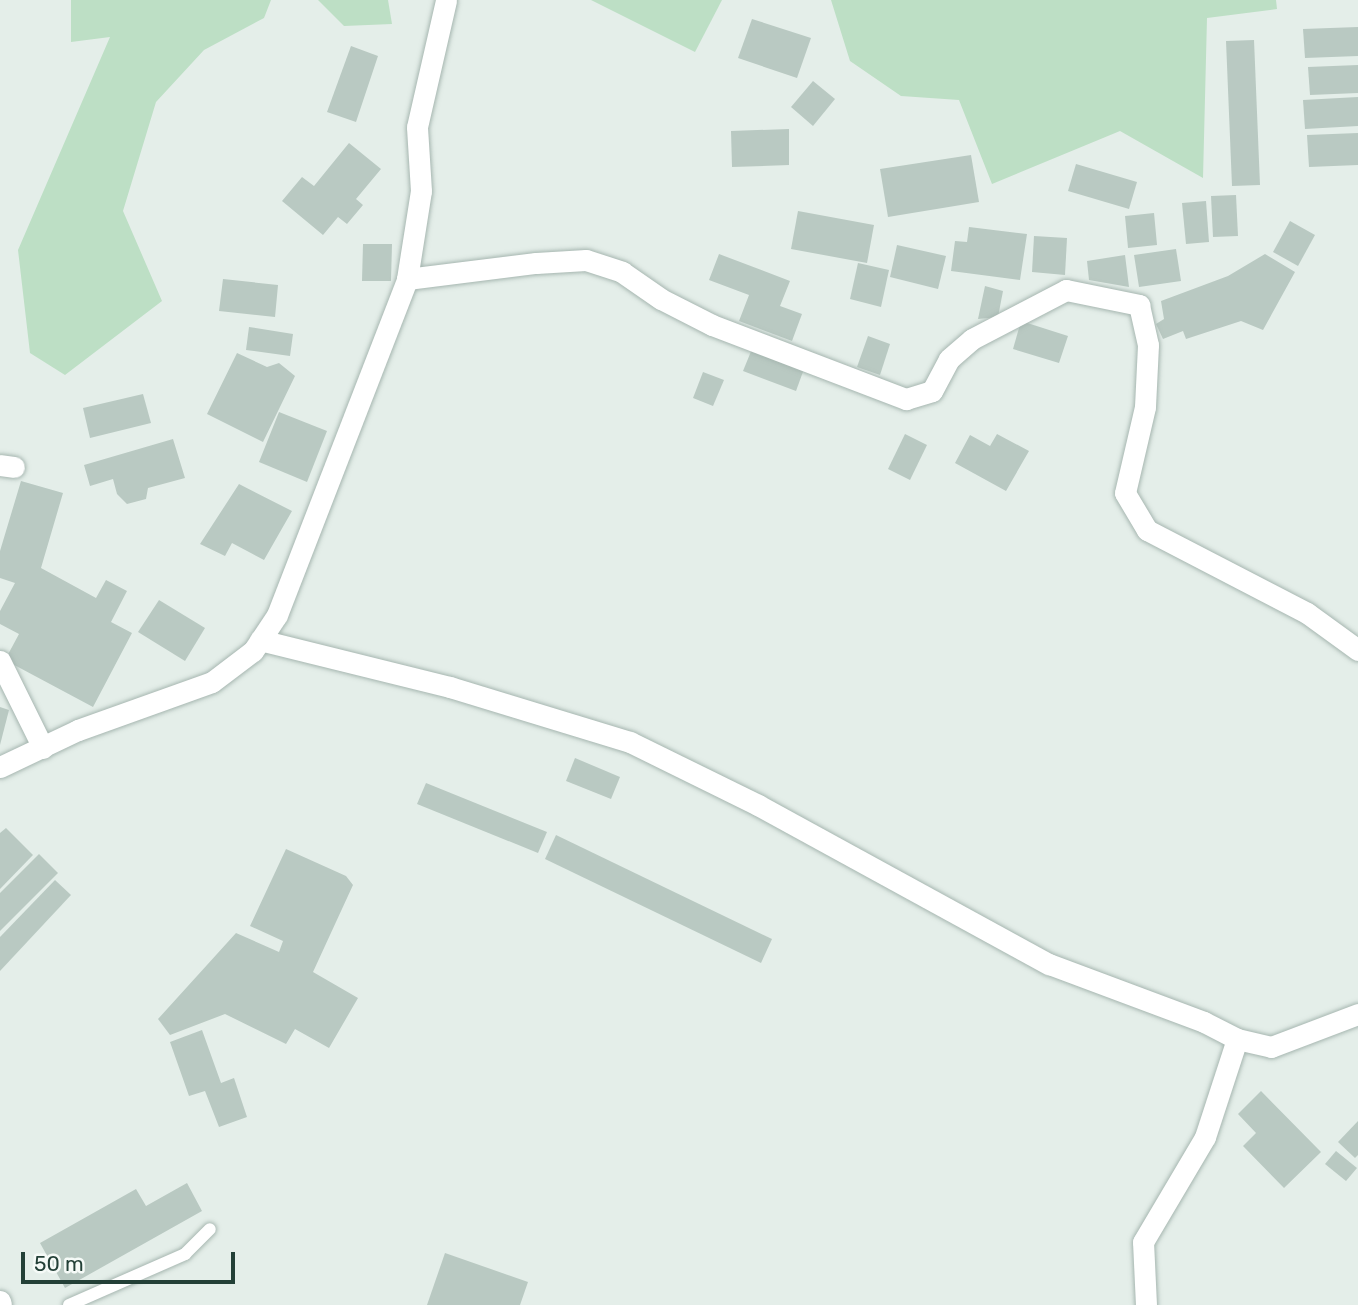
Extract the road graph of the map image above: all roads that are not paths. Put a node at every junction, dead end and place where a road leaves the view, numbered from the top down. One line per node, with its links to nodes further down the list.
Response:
1 (446, 0): 2 (street)
2 (407, 279): 3 (street); 4 (street)
3 (260, 640): 6 (street); 9 (street)
4 (1358, 650)
5 (0, 661): 6 (street)
6 (43, 748): 7 (street)
7 (0, 766)
8 (1358, 1014): 9 (street)
9 (1237, 1040): 12 (street)
10 (210, 1229): 11 (lane)
11 (69, 1305)
12 (1146, 1305)

